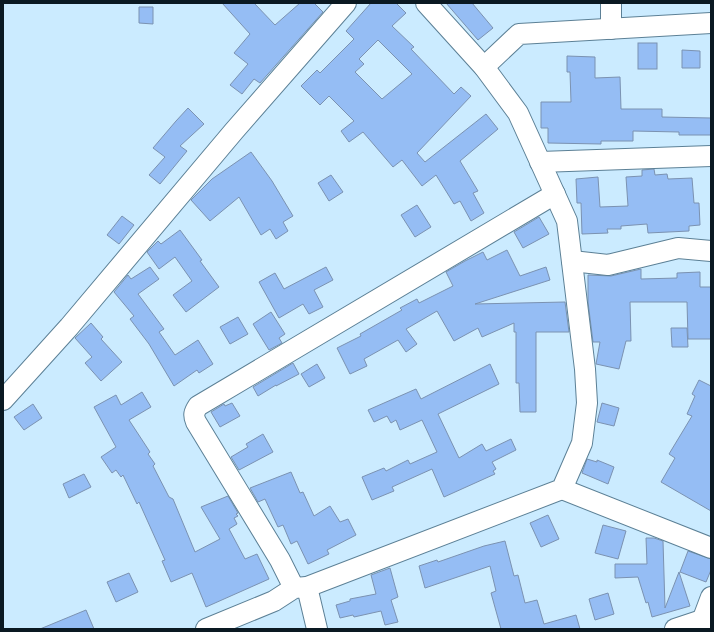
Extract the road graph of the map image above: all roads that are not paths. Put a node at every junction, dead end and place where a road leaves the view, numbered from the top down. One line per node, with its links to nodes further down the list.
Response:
1 (346, 3): 12 (street)
2 (426, 3): 6 (street)
3 (611, 3): 5 (street)
4 (711, 24): 5 (street)
5 (611, 29): 6 (street)
6 (484, 67): 8 (street)
7 (711, 156): 8 (street)
8 (540, 162): 9 (street)
9 (555, 194): 11 (street); 15 (street)
10 (711, 251): 11 (street)
11 (572, 261): 13 (street)
12 (3, 400)
13 (562, 489): 14 (street); 15 (street)
14 (711, 548)
15 (301, 587): 18 (street); 19 (street)
16 (711, 597): 17 (street)
17 (700, 625): 20 (street)
18 (206, 629)
19 (317, 629)
20 (674, 629)

